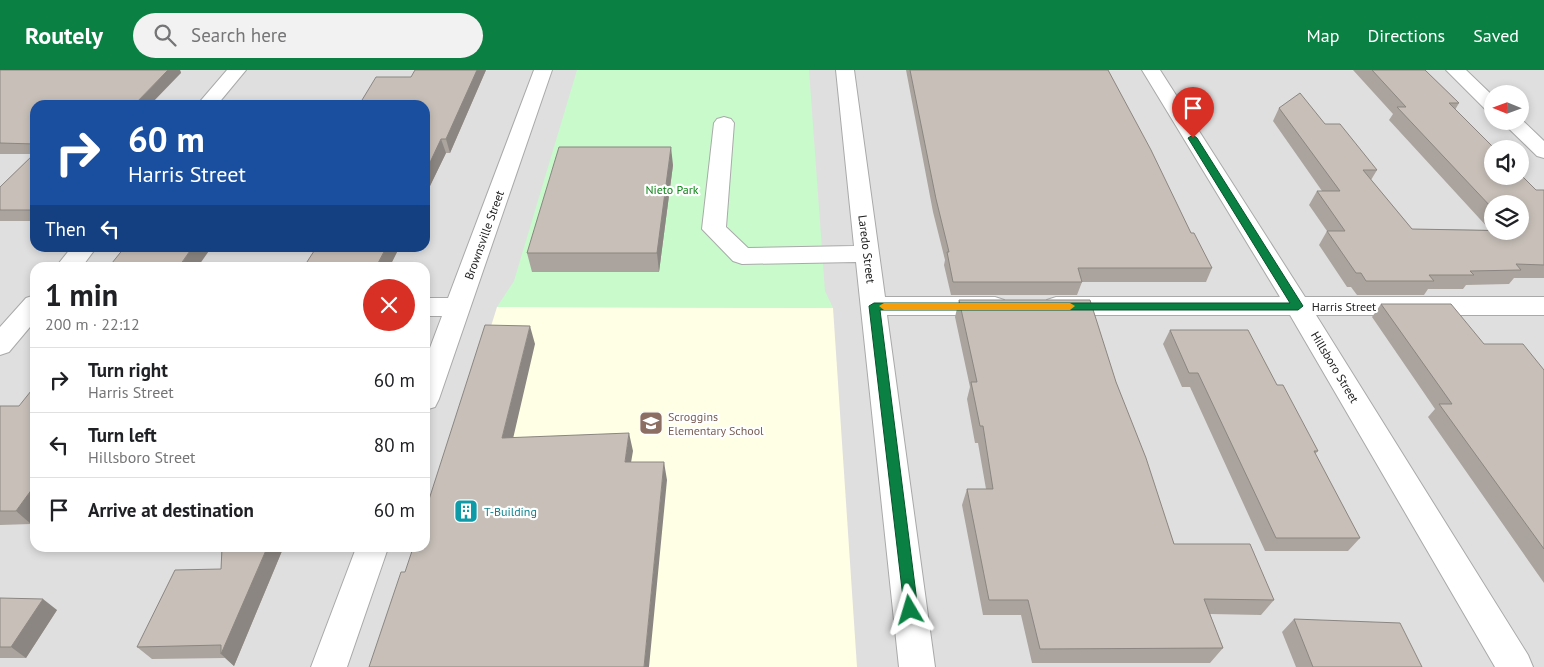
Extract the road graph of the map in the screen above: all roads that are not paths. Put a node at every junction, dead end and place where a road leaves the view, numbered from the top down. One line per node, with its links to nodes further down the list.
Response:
1 (237, 70): 7 (street)
2 (543, 70): 18 (street, Brownsville Street)
3 (845, 70): 12 (street, Laredo Street)
4 (1150, 70): 15 (street, Hillsboro Street)
5 (1455, 70): 6 (street)
6 (1484, 97)
7 (211, 100)
8 (724, 123): 12 (street)
9 (1521, 130): 10 (street)
10 (1544, 152)
11 (81, 252): 13 (street)
12 (868, 254): 14 (street, Laredo Street)
13 (72, 262)
14 (874, 306): 15 (street, Harris Street); 26 (street, Laredo Street)
15 (1298, 306): 16 (street, Harris Street); 27 (street, Hillsboro Street)
16 (1544, 306)
17 (430, 307): 18 (street)
18 (458, 307): 23 (street, Brownsville Street)
19 (30, 310): 20 (street)
20 (0, 312)
21 (30, 313): 22 (street)
22 (0, 346)
23 (430, 386)
24 (371, 552): 25 (street)
25 (329, 667)
26 (917, 667)
27 (1515, 667)

